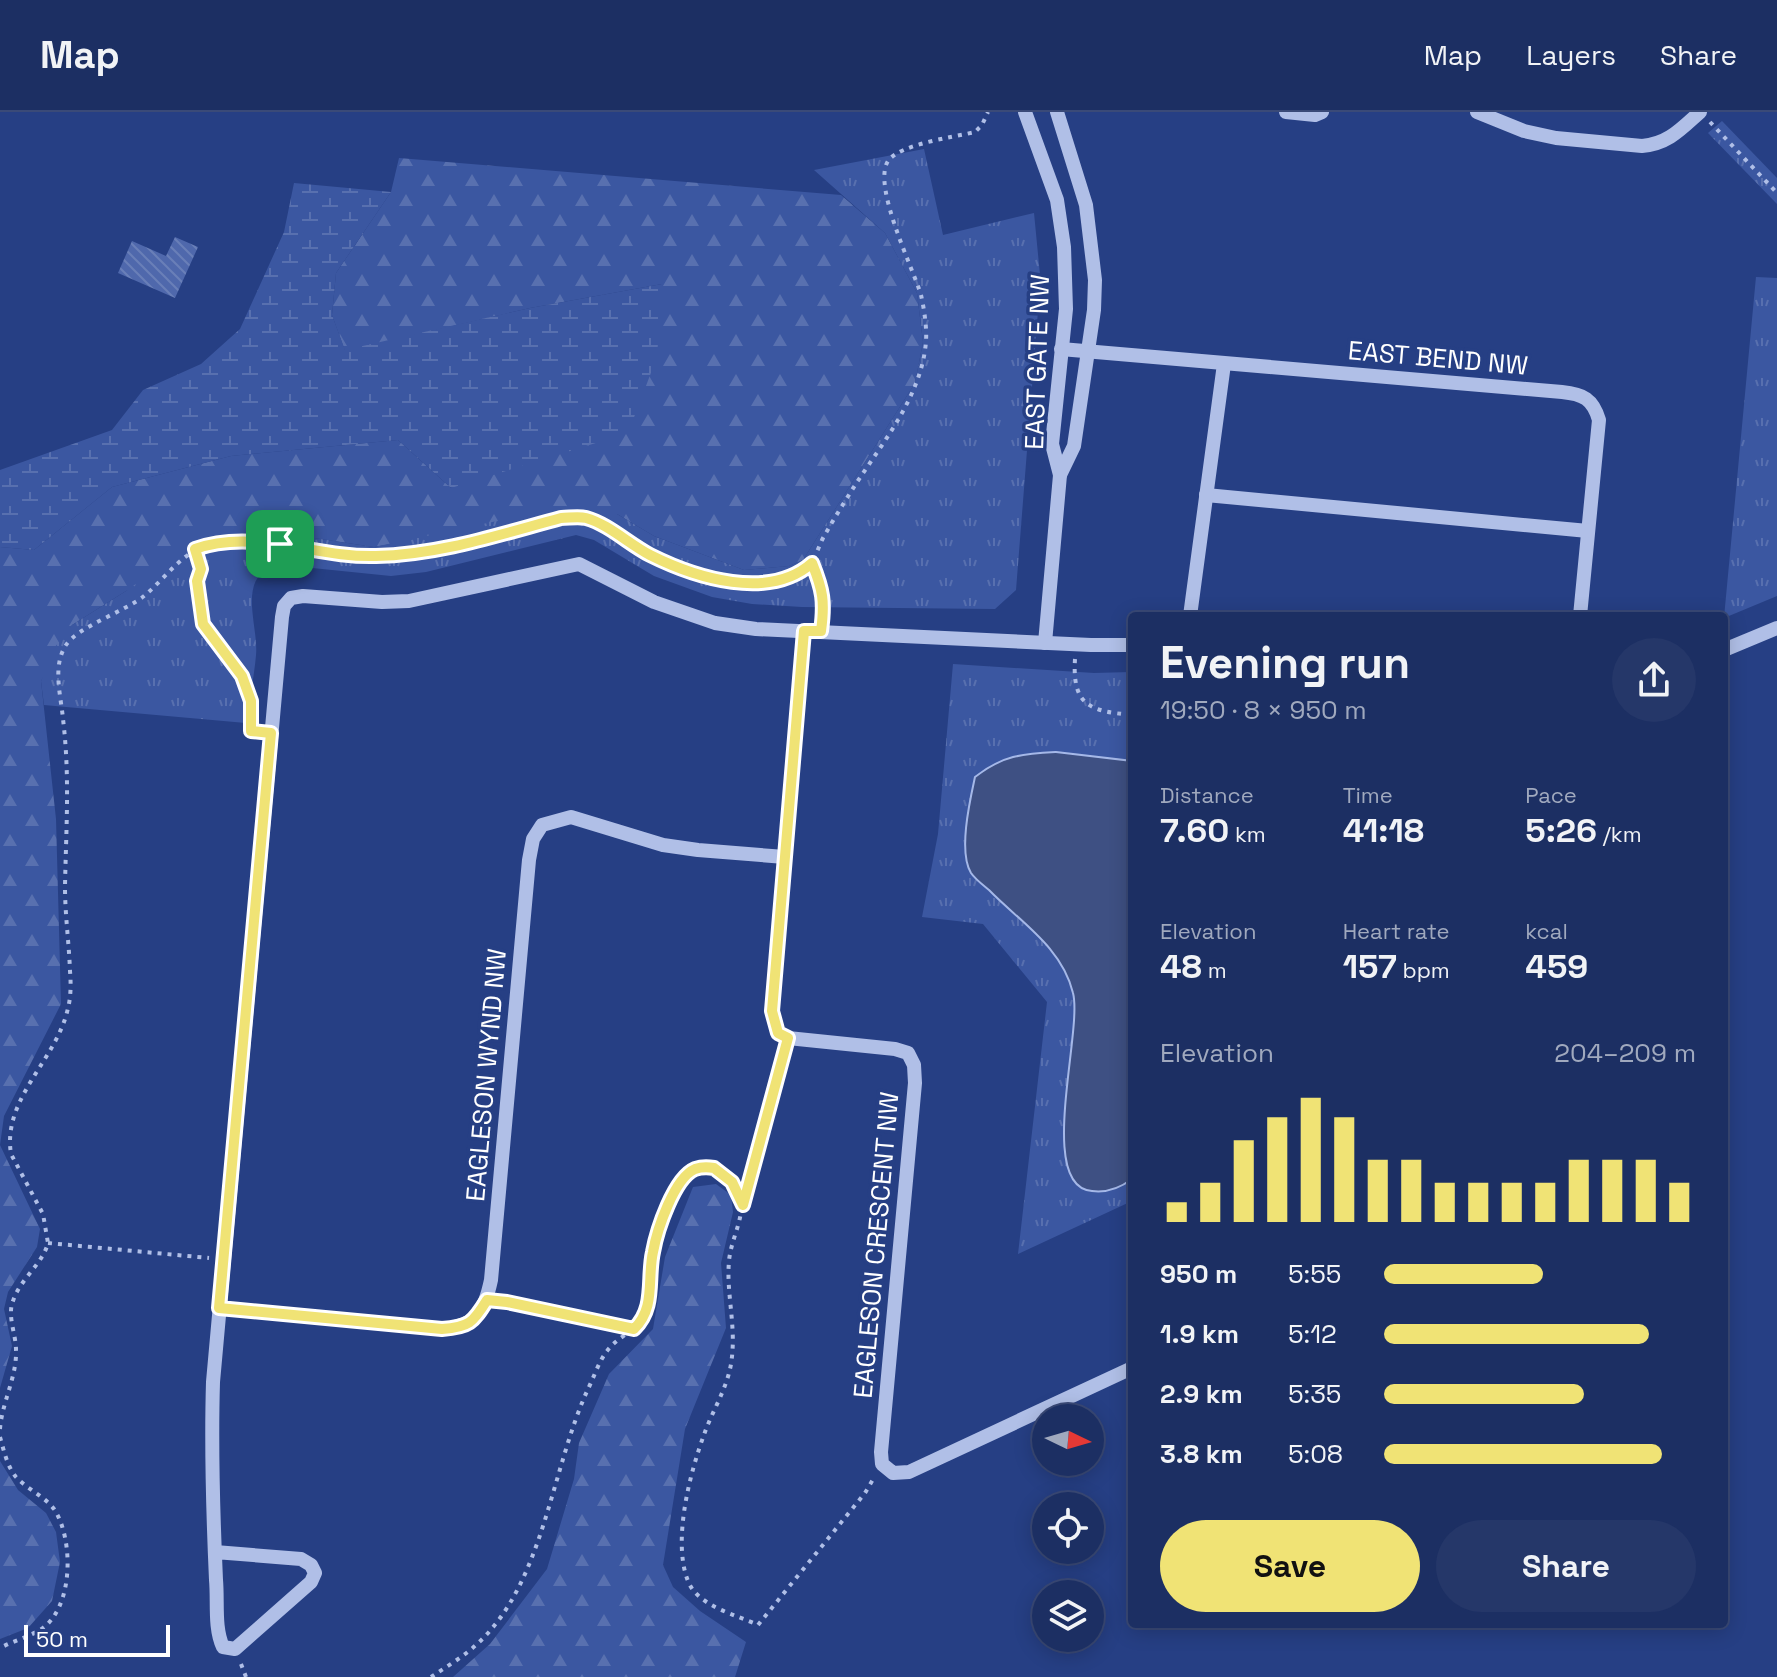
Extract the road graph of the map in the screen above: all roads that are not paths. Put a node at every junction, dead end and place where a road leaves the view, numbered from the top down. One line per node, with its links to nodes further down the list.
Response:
1 (1025, 112): 7 (street, EAST GATE NW)
2 (1057, 112): 8 (street, EAST GATE NW)
3 (1286, 112): 4 (street)
4 (1322, 112)
5 (1477, 112): 6 (street)
6 (1700, 112)
7 (1061, 349): 8 (street, EAST BEND NW); 10 (street, EAST GATE NW)
8 (1088, 352): 9 (street, EAST BEND NW); 10 (street, EAST GATE NW)
9 (1224, 364): 11 (street); 12 (street, EAST BEND NW)
10 (1060, 475): 17 (street, EAST GATE NW)
11 (1206, 495): 12 (street); 13 (street)
12 (1588, 531): 14 (street, EAST BEND NW)
13 (1191, 612)
14 (1580, 612)
15 (1777, 628): 19 (street)
16 (804, 631): 17 (street); 20 (street); 21 (street)
17 (1045, 643): 18 (street)
18 (1128, 645)
19 (1728, 648)
20 (785, 857): 21 (street, EAGLESON WYND NW); 22 (street, EAGLESON CRESCENT NW)
21 (219, 1308): 23 (street)
22 (1128, 1370)
23 (215, 1552): 23 (street)

